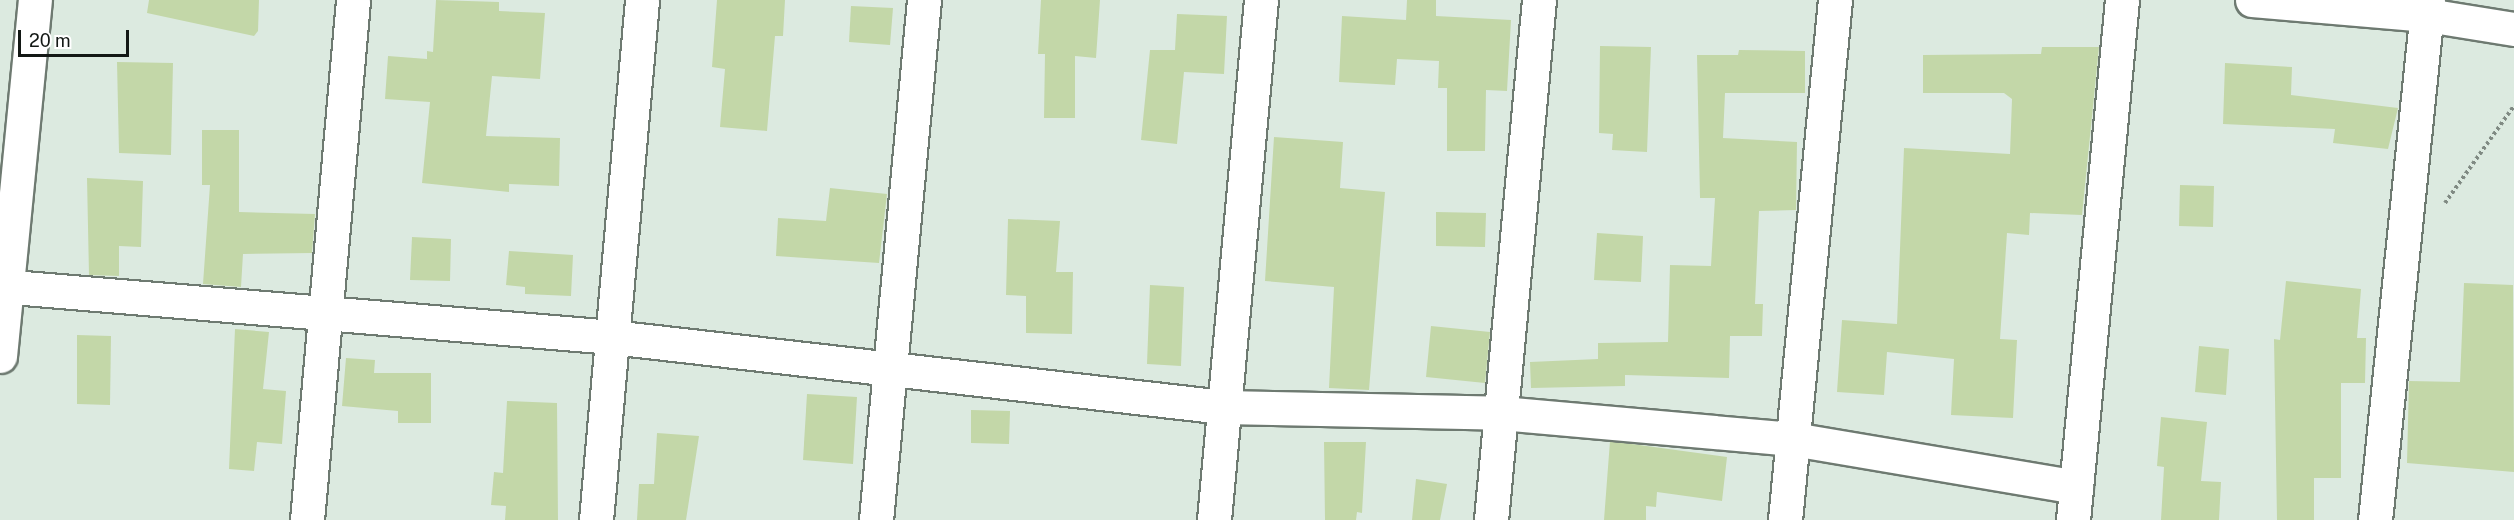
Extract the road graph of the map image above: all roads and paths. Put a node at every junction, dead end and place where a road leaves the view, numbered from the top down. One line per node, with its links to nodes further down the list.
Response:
1 (35, 0): 14 (street)
2 (353, 0): 15 (street)
3 (642, 0): 16 (street)
4 (924, 0): 18 (street)
5 (1261, 0): 19 (street)
6 (1539, 0): 20 (street)
7 (1834, 0): 21 (street)
8 (2122, 0): 22 (street)
9 (2252, 0): 10 (street)
10 (2427, 8): 11 (street); 30 (street)
11 (2514, 29)
12 (2514, 106): 13 (path)
13 (2440, 209)
14 (3, 287): 15 (street); 17 (street)
15 (325, 314): 16 (street); 23 (street)
16 (612, 337): 18 (street); 24 (street)
17 (0, 356)
18 (890, 366): 19 (street); 25 (street)
19 (1224, 407): 20 (street); 26 (street)
20 (1501, 413): 21 (street); 27 (street)
21 (1793, 439): 22 (street); 28 (street)
22 (2076, 487): 29 (street)
23 (307, 520)
24 (596, 520)
25 (876, 520)
26 (1214, 520)
27 (1491, 520)
28 (1785, 520)
29 (2073, 520)
30 (2374, 520)

